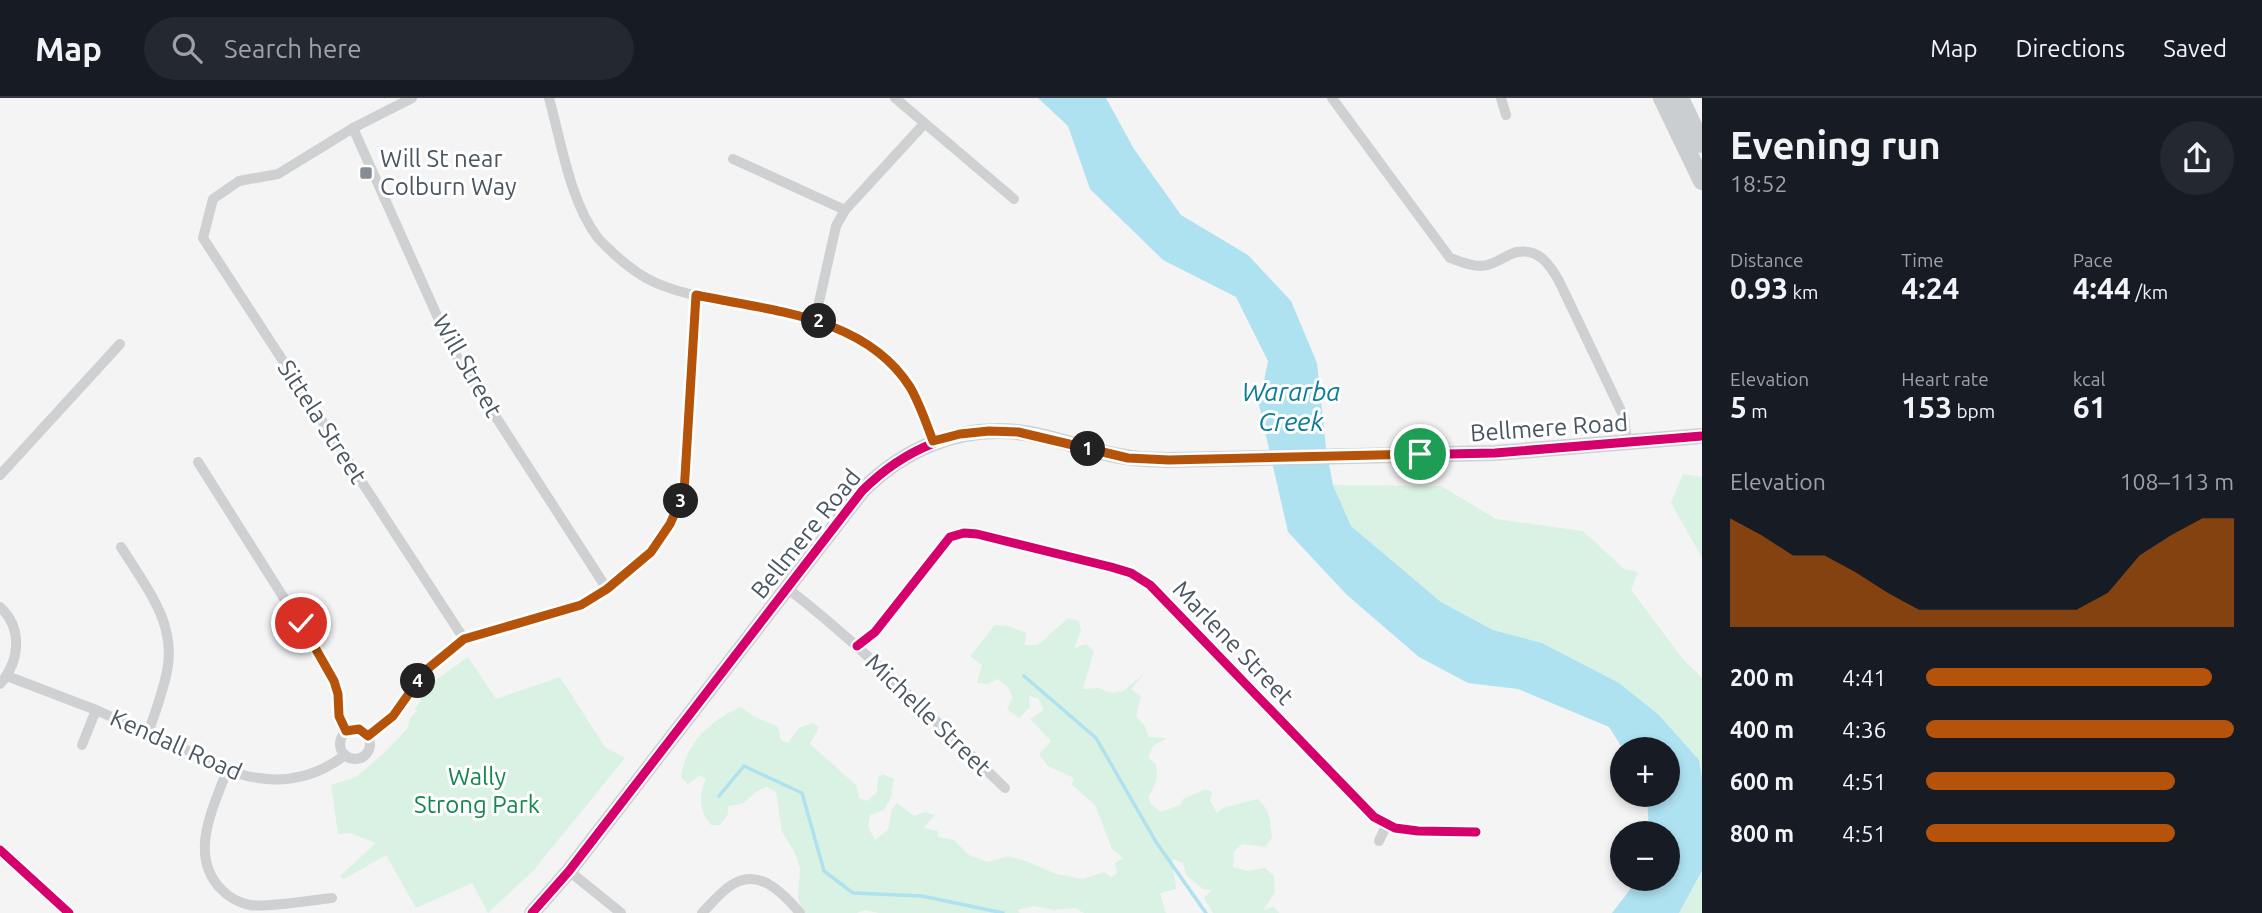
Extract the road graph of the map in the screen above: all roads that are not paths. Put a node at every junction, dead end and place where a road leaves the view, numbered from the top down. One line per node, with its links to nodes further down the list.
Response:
1 (412, 98): 10 (street)
2 (549, 98): 16 (street)
3 (895, 98): 9 (street)
4 (1332, 98): 21 (street)
5 (1501, 98): 8 (street)
6 (1662, 98): 13 (main road)
7 (1680, 98): 11 (main road)
8 (1506, 115)
9 (924, 124): 14 (street); 15 (street)
10 (353, 128): 26 (street, Will Street); 28 (street, Sittela Street)
11 (1702, 144)
12 (733, 159): 15 (street)
13 (1702, 181)
14 (1014, 199)
15 (845, 210): 17 (street)
16 (696, 295): 17 (street); 26 (street)
17 (815, 320): 20 (street)
18 (120, 344): 23 (street)
19 (1702, 436): 21 (main road, Bellmere Road)
20 (933, 441): 21 (main road, Bellmere Road); 25 (main road, Bellmere Road)
21 (1627, 442)
22 (198, 462): 32 (street)
23 (0, 475)
24 (121, 547): 33 (street)
25 (787, 588): 29 (street, Michelle Street); 43 (main road, Bellmere Road)
26 (607, 589): 28 (street)
27 (0, 607): 30 (street)
28 (464, 639): 34 (street)
29 (857, 646): 38 (street, Michelle Street); 39 (street, Marlene Street)
30 (4, 680): 31 (street, Kendall Road)
31 (96, 710): 33 (street, Kendall Road); 35 (street)
32 (346, 731): 34 (street); 36 (street)
33 (148, 733): 37 (street, Kendall Road)
34 (368, 736): 36 (street)
35 (82, 746)
36 (345, 755): 37 (street, Kendall Road)
37 (228, 768): 44 (street)
38 (1005, 789)
39 (1387, 824): 40 (street, Marlene Street); 41 (street)
40 (1476, 832)
41 (1379, 841)
42 (0, 850): 45 (street)
43 (569, 871): 46 (main road, Bellmere Road); 47 (street)
44 (332, 898)
45 (69, 913)
46 (532, 913)
47 (621, 913)
48 (702, 913): 49 (street)
49 (800, 913)

